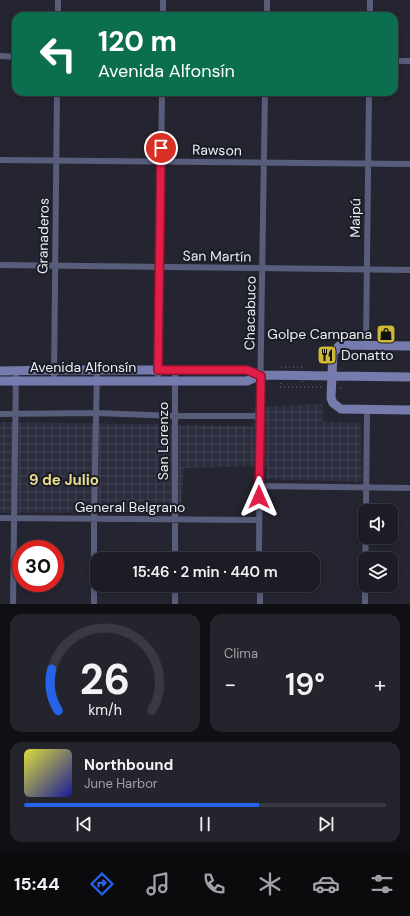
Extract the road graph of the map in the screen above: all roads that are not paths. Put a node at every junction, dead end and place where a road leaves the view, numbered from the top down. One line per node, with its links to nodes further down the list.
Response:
1 (58, 0): 5 (street)
2 (163, 0): 6 (street)
3 (267, 0): 7 (street)
4 (370, 0): 8 (street)
5 (58, 12)
6 (163, 12)
7 (266, 12)
8 (370, 12)
9 (0, 56): 10 (street)
10 (12, 56)
11 (398, 61): 12 (street)
12 (410, 61)
13 (57, 96): 18 (street, Granaderos)
14 (162, 96): 19 (street, San Lorenzo)
15 (266, 96): 20 (street, Chacabuco)
16 (369, 96): 21 (street, Maipú)
17 (0, 160): 18 (street, Rawson)
18 (56, 160): 19 (street, Rawson); 24 (street, Granaderos)
19 (161, 162): 20 (street, Rawson); 25 (street, San Lorenzo)
20 (264, 163): 21 (street, Rawson); 26 (street, Chacabuco)
21 (368, 164): 22 (street, Rawson); 27 (street, Maipú)
22 (410, 164)
23 (0, 265): 24 (street, San Martín)
24 (54, 266): 25 (street, San Martín); 31 (street, Granaderos)
25 (159, 267): 26 (street, San Martín); 33 (street, San Lorenzo)
26 (263, 268): 27 (street, San Martín); 37 (street, Chacabuco)
27 (367, 269): 28 (street, San Martín); 29 (street, Maipú)
28 (410, 270)
29 (366, 345): 30 (main road); 38 (main road)
30 (410, 346)
31 (53, 370): 32 (main road, Avenida Alfonsín); 36 (main road, Avenida Alfonsín); 40 (street, Granaderos)
32 (97, 370): 33 (main road, Avenida Alfonsín); 43 (street)
33 (158, 370): 34 (main road, Avenida Alfonsín); 44 (street, San Lorenzo)
34 (175, 370): 37 (main road, Avenida Alfonsín); 45 (street, San Lorenzo)
35 (0, 371): 36 (main road, Avenida Alfonsín)
36 (16, 371): 42 (street)
37 (261, 376): 38 (main road, Avenida Alfonsín); 45 (main road, Avenida Alfonsín); 52 (street, Chacabuco)
38 (332, 377): 39 (main road, Avenida Alfonsín); 46 (main road)
39 (410, 377)
40 (54, 380): 42 (main road, Avenida Alfonsín); 43 (main road, Avenida Alfonsín)
41 (0, 381): 42 (main road, Avenida Alfonsín)
42 (16, 381): 50 (street)
43 (97, 381): 44 (main road, Avenida Alfonsín); 48 (street)
44 (158, 381): 45 (main road, Avenida Alfonsín)
45 (175, 382): 51 (street, San Lorenzo)
46 (367, 410): 47 (main road); 54 (street)
47 (410, 410)
48 (96, 413): 50 (street); 51 (street); 59 (street)
49 (0, 414): 50 (street)
50 (16, 415): 58 (street)
51 (175, 416): 52 (street); 60 (street, San Lorenzo)
52 (260, 416): 53 (street, Chacabuco)
53 (259, 486): 54 (street); 61 (street, Chacabuco)
54 (366, 487): 55 (street); 56 (street)
55 (410, 488)
56 (366, 504)
57 (0, 518): 58 (street, General Belgrano)
58 (13, 518): 59 (street, General Belgrano); 67 (street)
59 (94, 519): 60 (street, General Belgrano); 68 (street)
60 (175, 519): 61 (street, General Belgrano); 62 (street, San Lorenzo)
61 (259, 520): 63 (street, Chacabuco)
62 (175, 552)
63 (259, 552)
64 (175, 592): 69 (street)
65 (260, 592): 70 (street)
66 (365, 592): 71 (street)
67 (12, 604)
68 (94, 604)
69 (174, 604)
70 (260, 604)
71 (365, 604)

